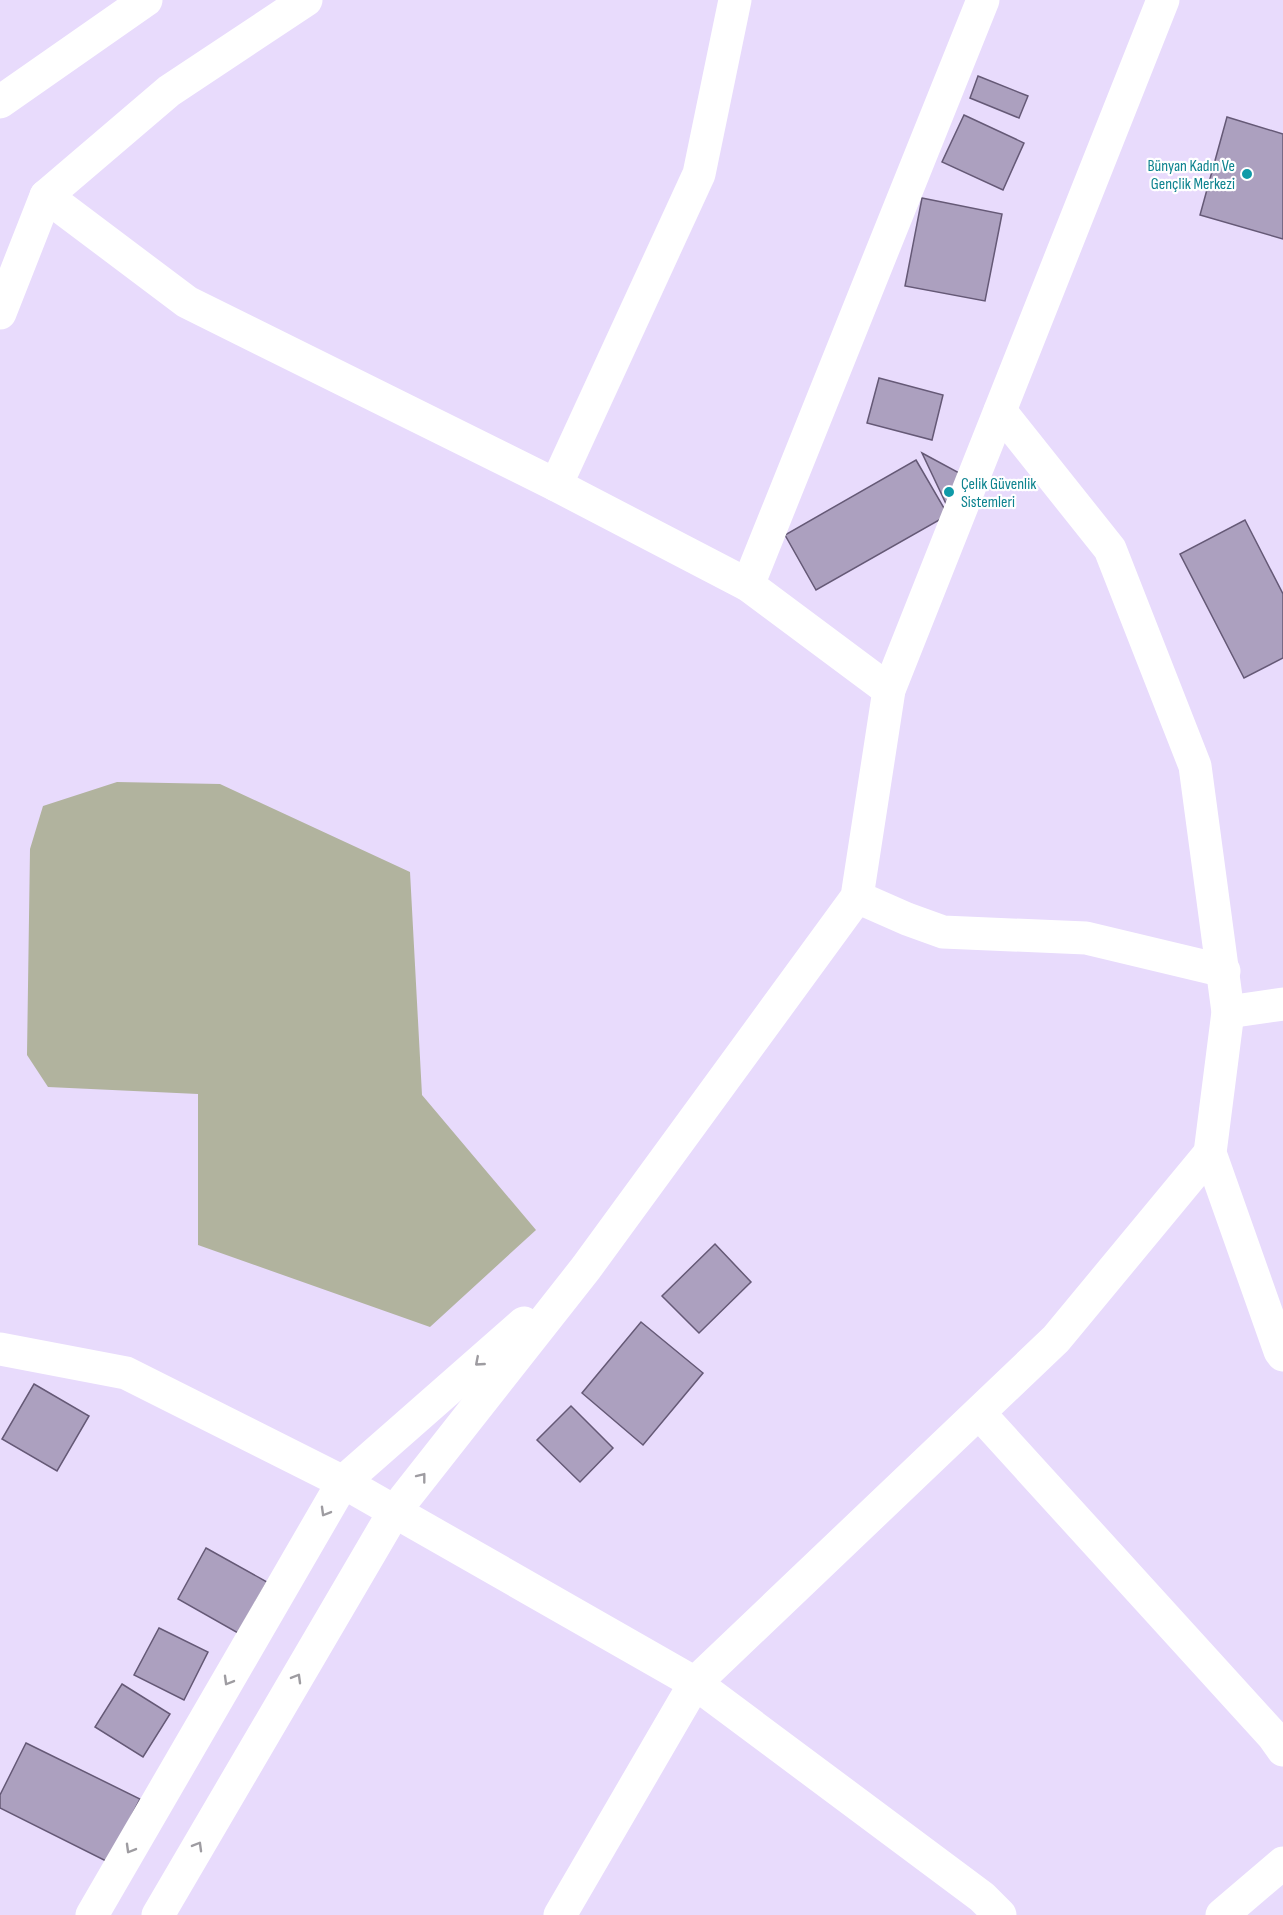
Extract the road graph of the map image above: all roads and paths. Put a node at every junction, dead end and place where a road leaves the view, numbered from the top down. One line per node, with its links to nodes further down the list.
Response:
1 (146, 0): 6 (street)
2 (306, 0): 7 (street)
3 (735, 0): 10 (street)
4 (982, 0): 11 (street)
5 (1163, 0): 9 (street)
6 (0, 102)
7 (46, 196): 8 (street); 10 (street)
8 (0, 313)
9 (1000, 411): 12 (street); 14 (street)
10 (556, 486): 11 (street)
11 (748, 585): 12 (street)
12 (889, 690): 13 (street)
13 (858, 897): 14 (street); 18 (street)
14 (1224, 971): 16 (street)
15 (1283, 1004): 16 (street)
16 (1228, 1012): 17 (street)
17 (1210, 1153): 20 (street); 21 (street)
18 (586, 1268): 22 (street, one-way to 22); 23 (street, one-way to 18)
19 (0, 1349): 22 (street)
20 (1283, 1355)
21 (979, 1413): 24 (street); 25 (street)
22 (343, 1482): 23 (street); 28 (street, one-way to 28)
23 (394, 1512): 24 (street); 29 (street, one-way to 23)
24 (695, 1683): 27 (street); 30 (street)
25 (1283, 1750)
26 (1283, 1863): 31 (street)
27 (984, 1909)
28 (92, 1915)
29 (158, 1915)
30 (560, 1915)
31 (1222, 1915)

